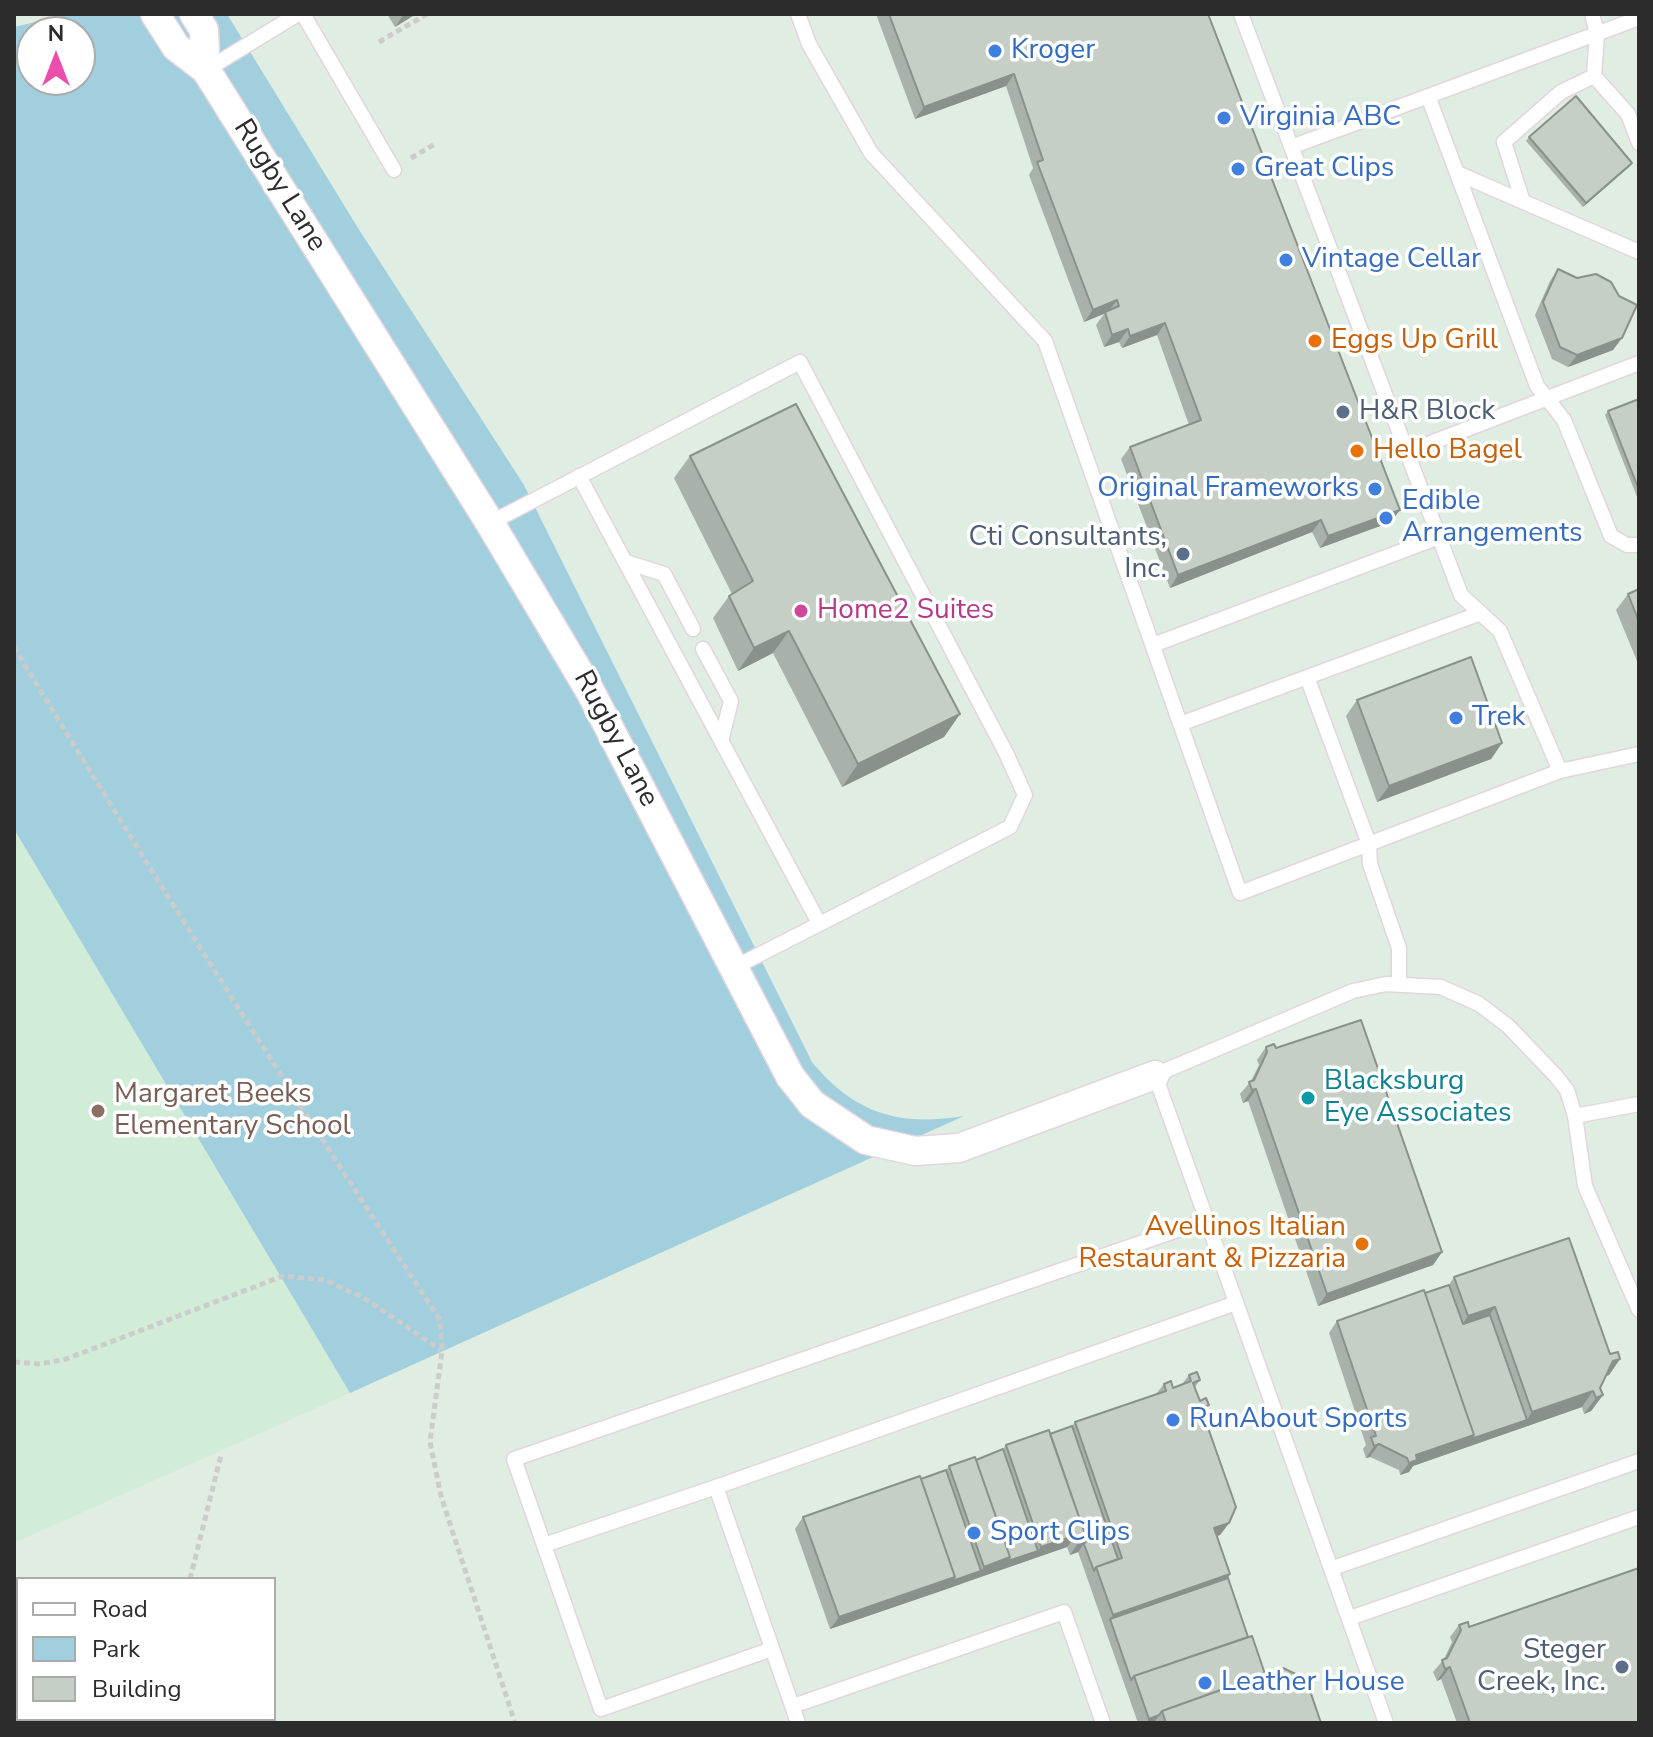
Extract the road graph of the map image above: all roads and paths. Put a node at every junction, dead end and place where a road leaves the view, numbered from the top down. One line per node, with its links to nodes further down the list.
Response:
1 (155, 14): 11 (street, Rugby Lane)
2 (194, 14): 11 (street, Rugby Lane)
3 (300, 14): 11 (lane); 17 (lane)
4 (427, 14): 10 (path)
5 (798, 14): 31 (lane)
6 (1241, 14): 16 (lane)
7 (1592, 14): 9 (lane)
8 (1639, 18): 9 (lane)
9 (1597, 33): 12 (lane); 13 (lane)
10 (379, 42)
11 (206, 70): 25 (street, Rugby Lane)
12 (1594, 76): 14 (lane); 19 (lane)
13 (1428, 96): 16 (lane); 18 (lane)
14 (1634, 113): 15 (lane)
15 (1639, 143)
16 (1291, 147): 23 (lane)
17 (394, 170)
18 (1457, 173): 19 (lane); 22 (lane)
19 (1523, 202): 20 (lane)
20 (1639, 252)
21 (1639, 363): 22 (lane)
22 (1547, 398): 23 (lane); 27 (lane)
23 (1407, 452): 26 (lane)
24 (579, 476): 25 (lane); 28 (lane); 40 (lane)
25 (490, 523): 41 (street, Rugby Lane)
26 (1439, 537): 29 (lane); 31 (lane)
27 (1639, 545)
28 (626, 562): 30 (lane); 36 (lane)
29 (1481, 613): 34 (lane); 38 (lane)
30 (693, 629)
31 (1153, 645): 35 (lane)
32 (14, 647): 49 (path)
33 (703, 649): 36 (lane)
34 (1307, 677): 35 (lane); 39 (lane)
35 (1180, 724): 39 (lane)
36 (721, 741): 40 (lane)
37 (1639, 754): 38 (lane)
38 (1560, 771): 39 (lane)
39 (1369, 844): 42 (lane)
40 (819, 923): 41 (lane)
41 (735, 967): 43 (street, Rugby Lane)
42 (1399, 984): 43 (lane); 45 (lane)
43 (1155, 1075): 46 (lane)
44 (1639, 1104): 45 (lane)
45 (1575, 1116): 48 (lane)
46 (1207, 1220): 47 (lane); 55 (lane)
47 (1236, 1303): 53 (lane); 56 (lane)
48 (1639, 1310)
49 (442, 1351): 50 (path); 61 (path)
50 (14, 1362)
51 (221, 1455): 57 (path)
52 (1639, 1461): 56 (lane)
53 (716, 1487): 55 (lane); 59 (lane)
54 (1639, 1517): 58 (lane)
55 (544, 1545): 59 (lane)
56 (1333, 1568): 58 (lane)
57 (190, 1577)
58 (1350, 1618): 64 (lane)
59 (772, 1649): 60 (lane)
60 (793, 1706): 62 (lane); 63 (lane)
61 (515, 1723)
62 (798, 1723)
63 (1103, 1723)
64 (1386, 1723)

